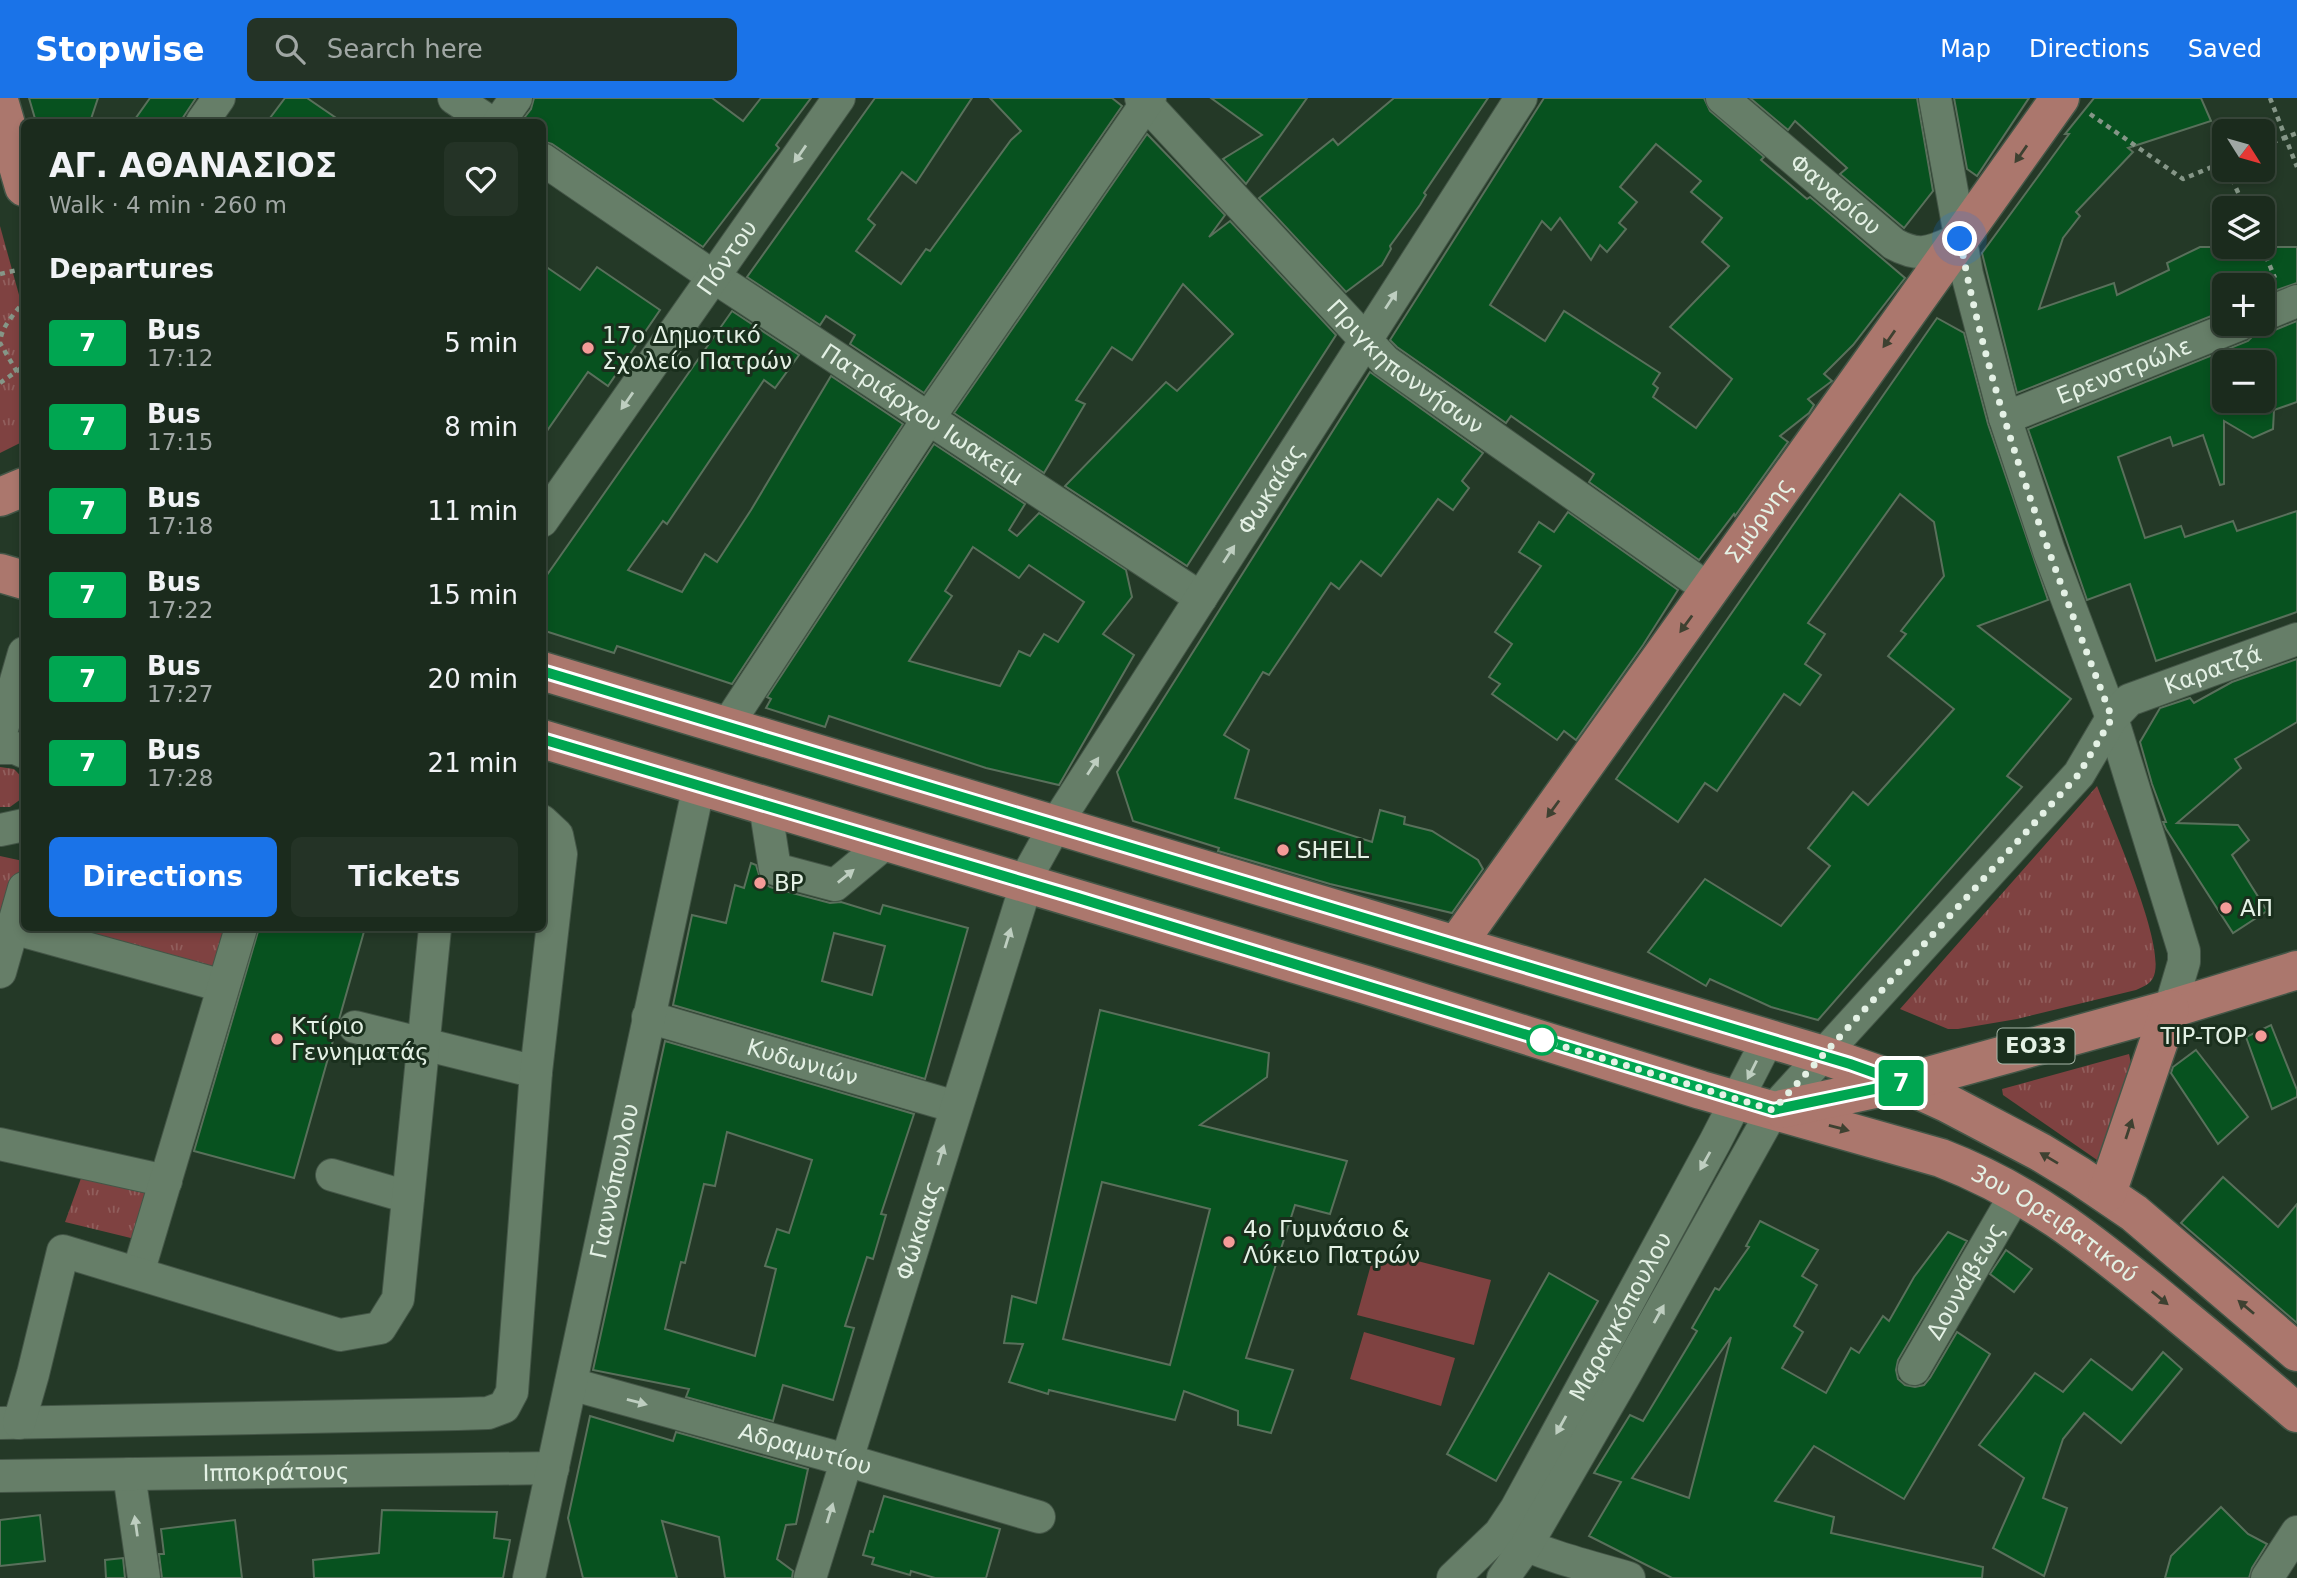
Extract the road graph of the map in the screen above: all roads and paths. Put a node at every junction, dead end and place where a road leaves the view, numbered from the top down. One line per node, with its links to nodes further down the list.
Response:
1 (219, 98): 12 (street)
2 (454, 98): 13 (street)
3 (516, 98): 14 (street)
4 (839, 98): 25 (street, Πόντου, one-way to 25)
5 (1521, 98): 30 (street, Φωκαίας, one-way to 5)
6 (1722, 98): 22 (street, Φαναρίου)
7 (1935, 98): 22 (street)
8 (2270, 98): 16 (path)
9 (1146, 100): 30 (street, Πριγκηποννήσων); 35 (street)
10 (0, 104): 21 (main road)
11 (2074, 105): 19 (path); 22 (main road, Σμύρνης, one-way to 22)
12 (204, 119)
13 (486, 119)
14 (501, 119)
15 (2297, 133): 16 (path)
16 (2286, 137): 17 (path); 20 (path)
17 (2275, 141)
18 (546, 162): 25 (street, Πατριάρχου Ιωακείμ)
19 (2212, 167)
20 (2297, 167)
21 (21, 177)
22 (1960, 239): 34 (street); 43 (main road, Σμύρνης, one-way to 43)
23 (21, 269): 24 (path)
24 (0, 274)
25 (714, 277): 35 (street, Πατριάρχου Ιωακείμ); 40 (street, Πόντου, one-way to 40)
26 (2297, 301): 28 (street)
27 (21, 305): 32 (path)
28 (2275, 310)
29 (2212, 336): 34 (street, Ερενστρώλε)
30 (1365, 341): 43 (street, Πριγκηποννήσων); 44 (street, Φωκαίας, one-way to 30)
31 (21, 369): 32 (path)
32 (17, 372): 33 (path)
33 (0, 383)
34 (2005, 418): 48 (street)
35 (928, 419): 44 (street, Πατριάρχου Ιωακείμ); 49 (street)
36 (21, 488): 37 (main road)
37 (0, 497)
38 (0, 505): 39 (main road)
39 (21, 512)
40 (546, 515)
41 (0, 573): 42 (main road)
42 (21, 579)
43 (1710, 590): 68 (main road, Σμύρνης, one-way to 68)
44 (1201, 598): 56 (street, Φωκαίας, one-way to 44)
45 (2297, 639): 48 (street, Καρατζά)
46 (21, 663): 50 (street)
47 (546, 672): 49 (main road)
48 (2121, 709): 72 (street); 77 (street, Μαραγκόπουλου)
49 (726, 727): 56 (main road)
50 (0, 736)
51 (546, 740): 54 (main road, ΕΟ33)
52 (0, 748): 53 (street)
53 (21, 751)
54 (699, 785): 55 (main road, ΕΟ33); 73 (street, Γιαννόπουλου)
55 (765, 805): 60 (main road, ΕΟ33); 60 (street, one-way to 60)
56 (1056, 824): 61 (street, Φωκαίας); 68 (main road)
57 (546, 825): 78 (street)
58 (21, 826): 59 (street)
59 (0, 830)
60 (888, 841): 61 (main road, ΕΟ33)
61 (1026, 882): 80 (main road, ΕΟ33); 81 (street, Φώκαιας, one-way to 61)
62 (21, 899): 63 (street)
63 (13, 928): 64 (street); 70 (street)
64 (21, 930)
65 (24, 931): 71 (street)
66 (240, 931): 71 (street)
67 (435, 931): 76 (street)
68 (1457, 944): 75 (main road)
69 (2297, 970): 72 (main road, ΕΟ33)
70 (0, 972)
71 (223, 986): 84 (street)
72 (2170, 1009): 79 (main road, ΕΟ33); 86 (main road, one-way to 72)
73 (648, 1017): 81 (street, Κυδωνιών); 91 (street, Γιαννόπουλου)
74 (355, 1027): 76 (street)
75 (1768, 1039): 77 (main road); 80 (street, Μαραγκόπουλου, one-way to 80)
76 (423, 1044): 78 (street); 87 (street)
77 (1823, 1055): 79 (main road); 80 (street, Μαραγκόπουλου)
78 (536, 1072): 93 (street)
79 (1903, 1083): 80 (main road, ΕΟ33); 86 (main road, one-way to 79)
80 (1755, 1105): 85 (main road, 3ου Ορειβατικού, one-way to 85); 100 (street, Μαραγκόπουλου)
81 (956, 1107): 94 (street, Φώκαιας, one-way to 81)
82 (0, 1144): 84 (street)
83 (332, 1175): 87 (street)
84 (166, 1181): 88 (street)
85 (2017, 1192): 90 (street, Δουνάβεως); 92 (main road, 3ου Ορειβατικού, one-way to 92)
86 (2107, 1193): 89 (main road, one-way to 86)
87 (408, 1197): 88 (street)
88 (138, 1273): 93 (street)
89 (2297, 1352)
90 (1914, 1370)
91 (571, 1384): 94 (street, Αδραμυτίου, one-way to 94); 95 (street, Γιαννόπουλου)
92 (2297, 1413)
93 (9, 1423)
94 (846, 1460): 98 (street, Αδραμυτίου); 103 (street, Φώκαιας, one-way to 94)
95 (553, 1468): 96 (street, Ιπποκράτους); 102 (street, Γιαννόπουλου)
96 (129, 1474): 97 (street, Ιπποκράτους); 101 (street, one-way to 96)
97 (0, 1476)
98 (1038, 1517)
99 (2297, 1532): 107 (street)
100 (1513, 1539): 104 (street, Μαραγκόπουλου); 105 (street, Μαραγκόπουλου); 106 (street)
101 (144, 1578)
102 (528, 1578)
103 (810, 1578)
104 (1452, 1578)
105 (1503, 1578)
106 (1629, 1578)
107 (2267, 1578)

